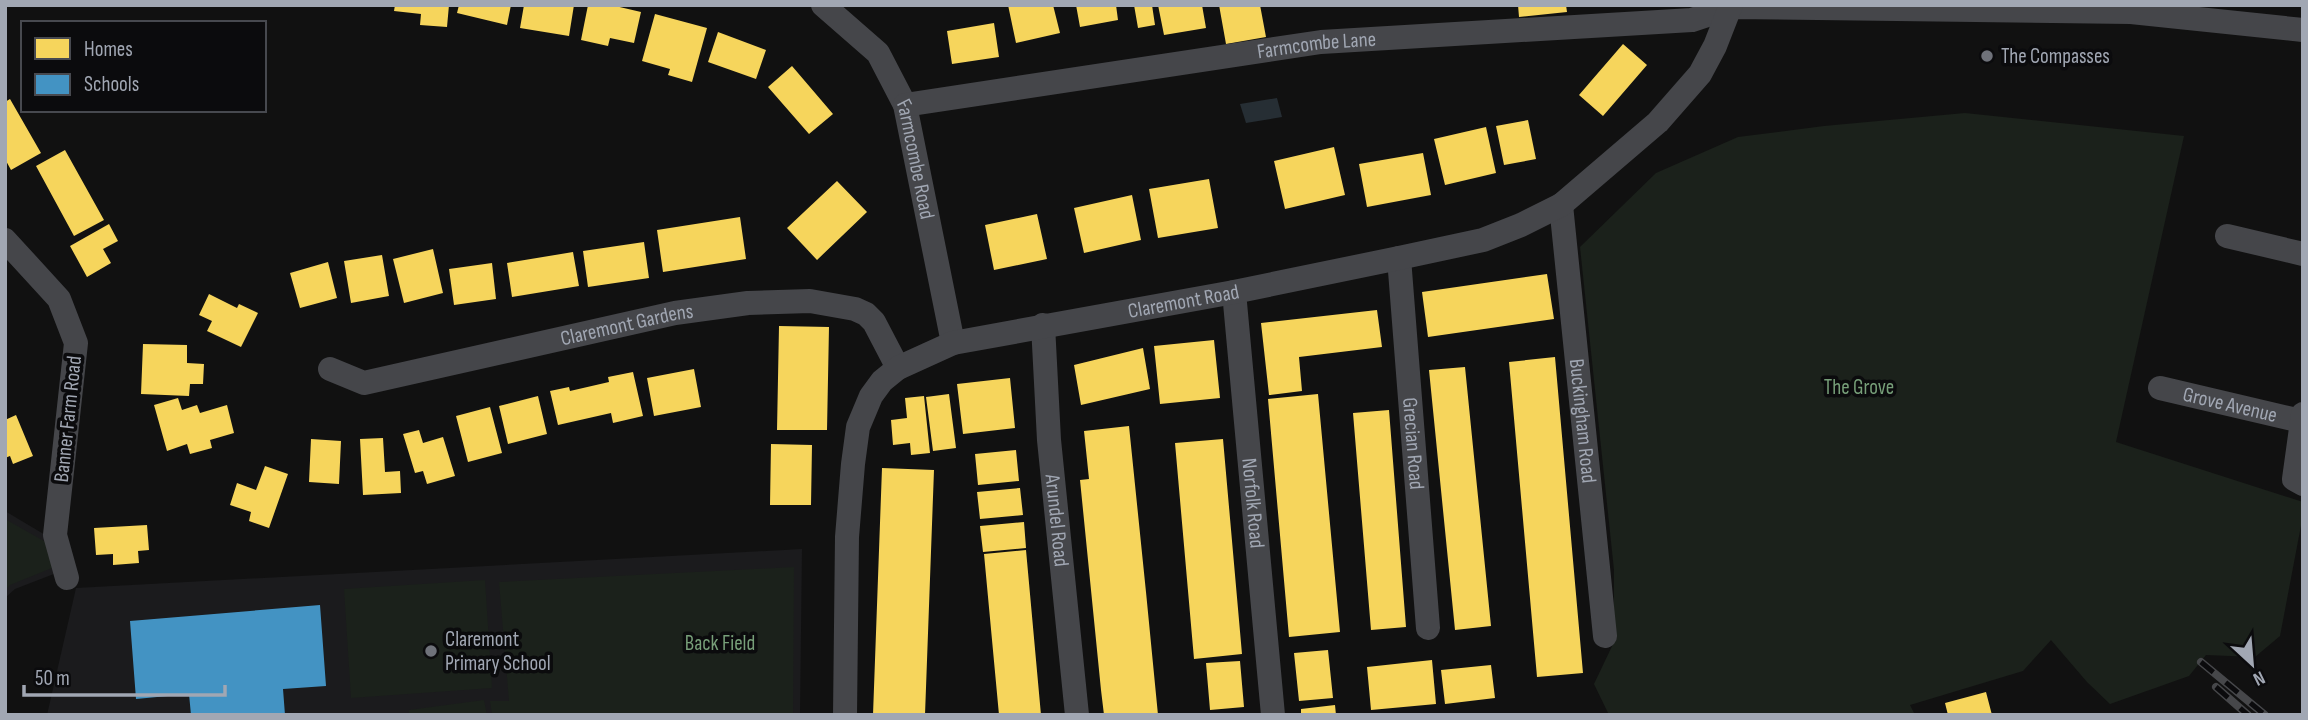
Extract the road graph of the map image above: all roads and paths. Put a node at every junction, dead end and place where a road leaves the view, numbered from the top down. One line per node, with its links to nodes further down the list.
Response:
1 (823, 5): 7 (street, Farmcombe Road)
2 (1731, 6): 3 (street, Farmcombe Lane); 7 (street, Farmcombe Lane); 8 (street, Claremont Road)
3 (1956, 8): 4 (street, Farmcombe Lane)
4 (2131, 9): 5 (street, Farmcombe Lane)
5 (2239, 13): 6 (street, Farmcombe Lane)
6 (2303, 30)
7 (905, 105): 15 (street, Farmcombe Road)
8 (1562, 205): 12 (street, Claremont Road); 23 (street, Buckingham Road)
9 (2227, 236): 11 (street)
10 (5, 240): 21 (street, Banner Farm Road)
11 (2303, 254)
12 (1399, 258): 13 (street, Claremont Road); 22 (street, Grecian Road)
13 (1234, 292): 14 (street, Claremont Road); 26 (street, Norfolk Road)
14 (1043, 325): 15 (street, Claremont Road); 25 (street, Arundel Road)
15 (954, 343): 16 (street, Claremont Road)
16 (898, 368): 17 (street, Claremont Gardens); 24 (street, Claremont Road)
17 (330, 369)
18 (2160, 388): 19 (street, Grove Avenue)
19 (2302, 418): 20 (street)
20 (2303, 484)
21 (67, 578)
22 (1428, 628)
23 (1605, 636)
24 (845, 715)
25 (1077, 715)
26 (1273, 715)

